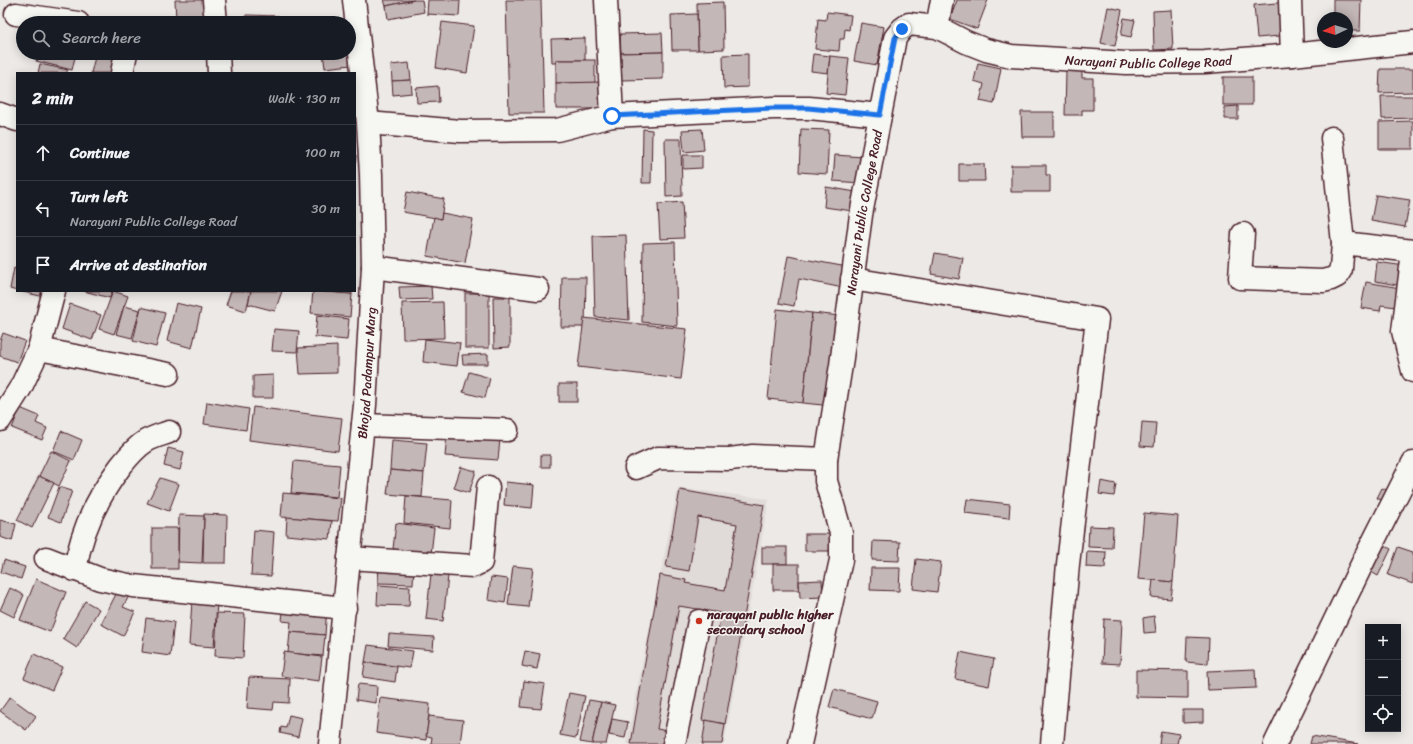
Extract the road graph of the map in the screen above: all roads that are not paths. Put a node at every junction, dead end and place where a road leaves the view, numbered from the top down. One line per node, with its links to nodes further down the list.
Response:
1 (214, 0): 8 (street)
2 (354, 0): 9 (street, Bhojad Padampur Marg)
3 (606, 0): 20 (street)
4 (942, 0): 11 (street)
5 (1290, 0): 13 (street)
6 (16, 14): 7 (street)
7 (30, 16)
8 (215, 16)
9 (356, 16)
10 (356, 18): 22 (street, Bhojad Padampur Marg)
11 (937, 27): 13 (street, Narayani Public College Road); 19 (street, Narayani Public College Road)
12 (1413, 42): 13 (street, Narayani Public College Road)
13 (1292, 55)
14 (125, 60): 16 (street)
15 (218, 60): 17 (street)
16 (122, 72)
17 (219, 72)
18 (0, 114): 21 (street)
19 (880, 115): 20 (street); 28 (street, Narayani Public College Road)
20 (612, 116): 22 (street)
21 (16, 120)
22 (368, 123): 27 (street, Bhojad Padampur Marg)
23 (1332, 138): 25 (street)
24 (1242, 234): 25 (street)
25 (1343, 243): 26 (street)
26 (1413, 252): 32 (street)
27 (373, 267): 29 (street); 35 (street, Bhojad Padampur Marg)
28 (852, 279): 38 (street, Narayani Public College Road); 50 (street)
29 (538, 290)
30 (54, 292): 31 (street)
31 (39, 349): 33 (street); 34 (street)
32 (1413, 371)
33 (168, 374)
34 (0, 420)
35 (363, 425): 36 (street); 43 (street, Bhojad Padampur Marg)
36 (506, 430)
37 (169, 432): 44 (street)
38 (826, 459): 40 (street); 49 (street, Narayani Public College Road)
39 (1413, 463): 51 (street)
40 (636, 468)
41 (488, 487): 43 (street)
42 (46, 558): 44 (street)
43 (349, 558): 45 (street, Bhojad Padampur Marg)
44 (74, 570): 45 (street)
45 (345, 608): 47 (street, Bhojad Padampur Marg)
46 (699, 621): 48 (street)
47 (330, 744)
48 (674, 744)
49 (800, 744)
50 (1052, 744)
51 (1275, 744)

